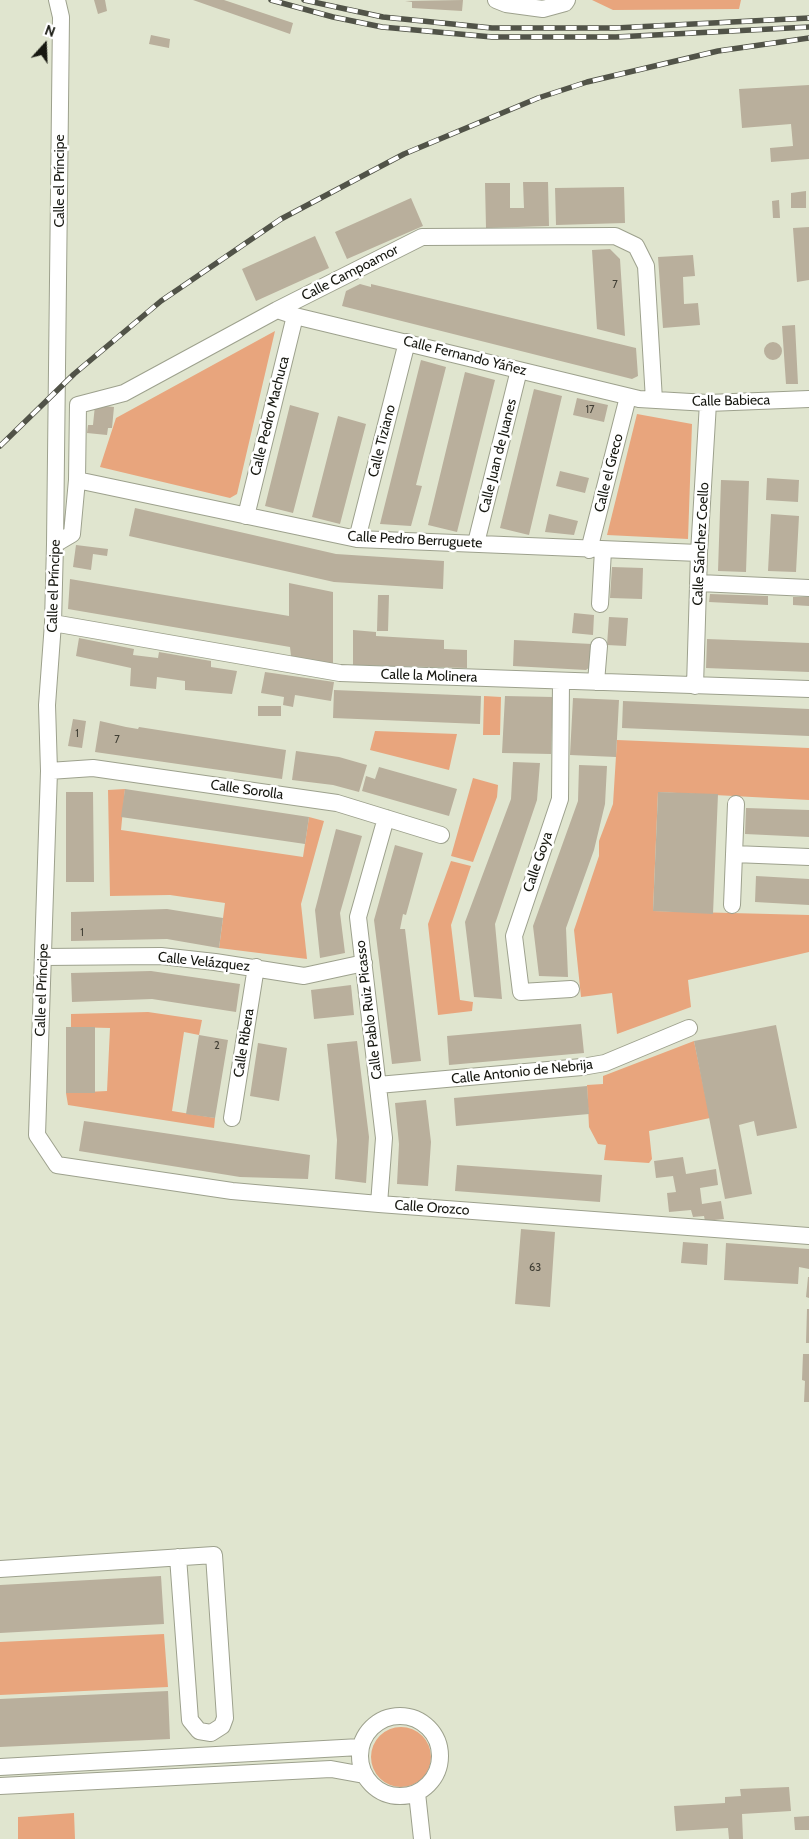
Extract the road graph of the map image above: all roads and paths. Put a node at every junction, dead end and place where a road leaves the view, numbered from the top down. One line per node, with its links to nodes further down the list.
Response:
1 (57, 0): 16 (street, Calle el Príncipe)
2 (496, 0): 3 (street)
3 (568, 0)
4 (277, 310): 5 (street, Calle Fernando Yáñez); 10 (street, Calle Campoamor); 12 (street, Calle Campoamor)
5 (295, 316): 6 (street, Calle Fernando Yáñez); 13 (street, Calle Pedro Machuca)
6 (407, 342): 7 (street, Calle Fernando Yáñez); 14 (street, Calle Tiziano)
7 (519, 370): 8 (street, Calle Fernando Yáñez); 15 (street, Calle Juan de Juanes)
8 (628, 397): 10 (street, Calle Fernando Yáñez); 17 (street, Calle el Greco)
9 (809, 399): 11 (street, Calle Babieca)
10 (654, 400): 11 (street, Calle Babieca)
11 (708, 403): 18 (street, Calle Sánchez Coello)
12 (77, 480): 13 (street, Calle Pedro Berruguete); 16 (street, Calle Campoamor)
13 (246, 516): 14 (street, Calle Pedro Berruguete)
14 (357, 539): 15 (street, Calle Pedro Berruguete)
15 (476, 543): 17 (street, Calle Pedro Berruguete)
16 (55, 544): 22 (street, Calle el Príncipe)
17 (596, 550): 18 (street, Calle Pedro Berruguete); 21 (street, Calle el Greco)
18 (699, 553): 19 (street, Calle Sánchez Coello)
19 (699, 583): 20 (street); 26 (street, Calle Sánchez Coello)
20 (809, 588)
21 (600, 604)
22 (53, 623): 24 (street, Calle la Molinera); 28 (street, Calle el Príncipe)
23 (599, 646): 25 (street)
24 (561, 681): 25 (street, Calle la Molinera); 38 (street, Calle Goya)
25 (596, 682): 26 (street, Calle la Molinera)
26 (695, 686): 27 (street, Calle la Molinera)
27 (809, 689)
28 (49, 771): 30 (street, Calle Sorolla); 35 (street, Calle el Príncipe)
29 (736, 804): 32 (street)
30 (386, 818): 31 (street, Calle Sorolla); 36 (street, Calle Pablo Ruiz Picasso)
31 (441, 835)
32 (734, 854): 33 (street); 34 (street)
33 (809, 857)
34 (732, 905)
35 (43, 956): 37 (street, Calle Velázquez); 42 (street, Calle el Príncipe)
36 (364, 963): 37 (street, Calle Velázquez); 40 (street, Calle Pablo Ruiz Picasso)
37 (256, 967): 41 (street, Calle Ribera)
38 (571, 989)
39 (689, 1028): 40 (street, Calle Antonio de Nebrija)
40 (378, 1085): 43 (street, Calle Pablo Ruiz Picasso)
41 (232, 1118)
42 (57, 1165): 43 (street, Calle Orozco)
43 (379, 1204): 44 (street, Calle Orozco)
44 (809, 1236)
45 (178, 1557): 45 (street); 46 (street)
46 (0, 1569)
47 (360, 1747): 48 (street); 49 (street); 51 (street)
48 (0, 1767)
49 (364, 1775): 50 (street); 51 (street)
50 (0, 1786)
51 (417, 1793): 52 (street)
52 (422, 1839)

